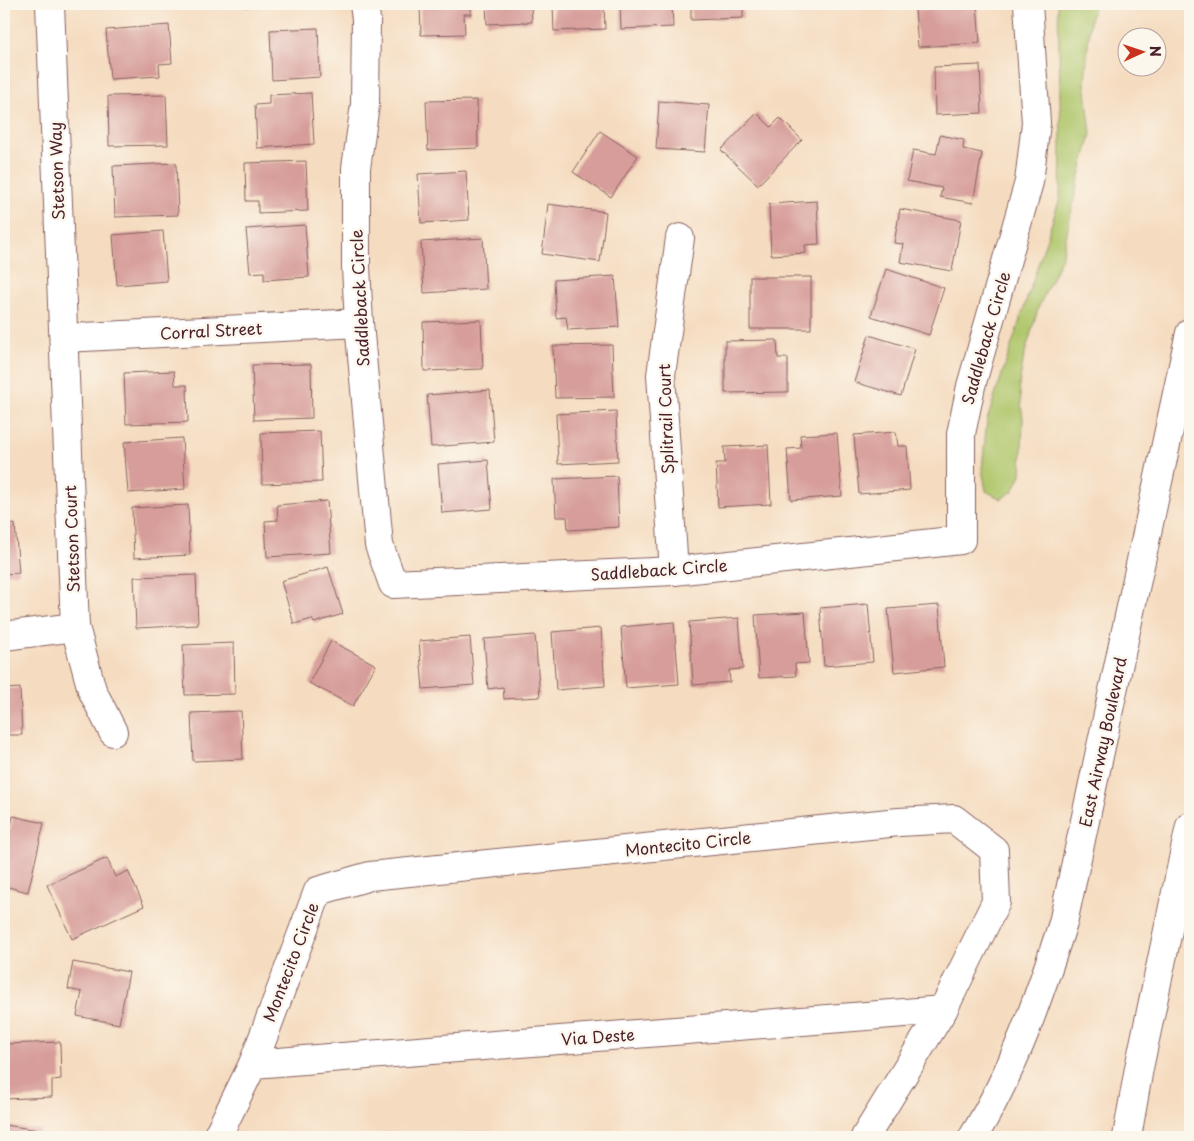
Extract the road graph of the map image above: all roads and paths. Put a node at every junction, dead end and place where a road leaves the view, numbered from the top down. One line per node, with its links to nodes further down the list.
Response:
1 (50, 4): 7 (main road, Stetson Way)
2 (364, 4): 5 (main road, Saddleback Circle)
3 (1028, 4): 8 (main road, Saddleback Circle)
4 (680, 238): 8 (main road, Splitrail Court)
5 (359, 323): 7 (main road, Corral Street); 8 (main road, Saddleback Circle)
6 (1190, 333): 17 (main road, East Airway Boulevard)
7 (64, 338): 9 (main road, Stetson Court)
8 (674, 571)
9 (75, 627): 10 (main road); 11 (main road, Stetson Court)
10 (4, 636)
11 (113, 732)
12 (1190, 826): 18 (main road)
13 (943, 1010): 14 (main road, Via Deste); 14 (main road, Montecito Circle); 16 (main road, Montecito Circle)
14 (252, 1064): 15 (main road, Montecito Circle)
15 (217, 1137)
16 (865, 1137)
17 (973, 1137)
18 (1127, 1137)

